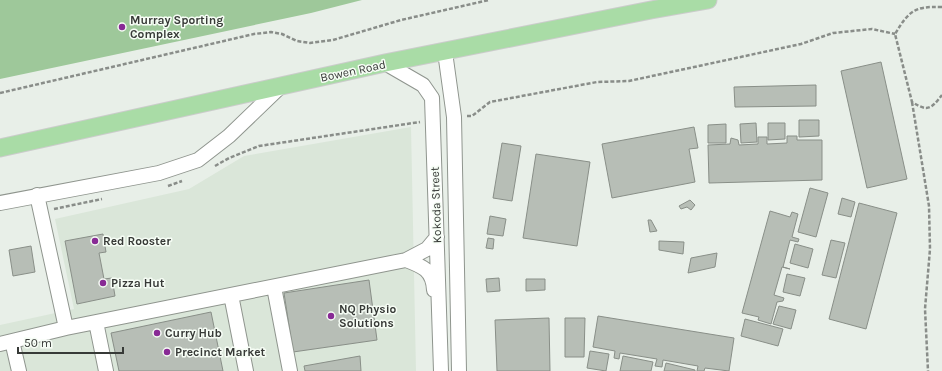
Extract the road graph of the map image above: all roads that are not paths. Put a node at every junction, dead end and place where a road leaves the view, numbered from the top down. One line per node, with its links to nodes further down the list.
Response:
1 (708, 0): 2 (main road, Bowen Road)
2 (444, 52): 3 (main road, Bowen Road); 10 (street, Kokoda Street)
3 (385, 64): 4 (main road, Bowen Road); 8 (street, Kokoda Street)
4 (280, 87): 5 (main road, Bowen Road); 6 (street)
5 (0, 148)
6 (37, 195): 7 (street); 15 (street)
7 (0, 203)
8 (437, 237): 9 (street); 14 (street, Kokoda Street)
9 (406, 260): 11 (street); 14 (street)
10 (458, 278): 14 (street); 22 (street, Kokoda Street)
11 (274, 287): 12 (street); 20 (street)
12 (231, 295): 13 (street); 19 (street)
13 (96, 322): 15 (street); 18 (street)
14 (440, 324): 21 (street, Kokoda Street)
15 (66, 328): 16 (street)
16 (6, 343): 17 (street)
17 (19, 371)
18 (106, 371)
19 (246, 371)
20 (290, 371)
21 (441, 371)
22 (459, 371)

